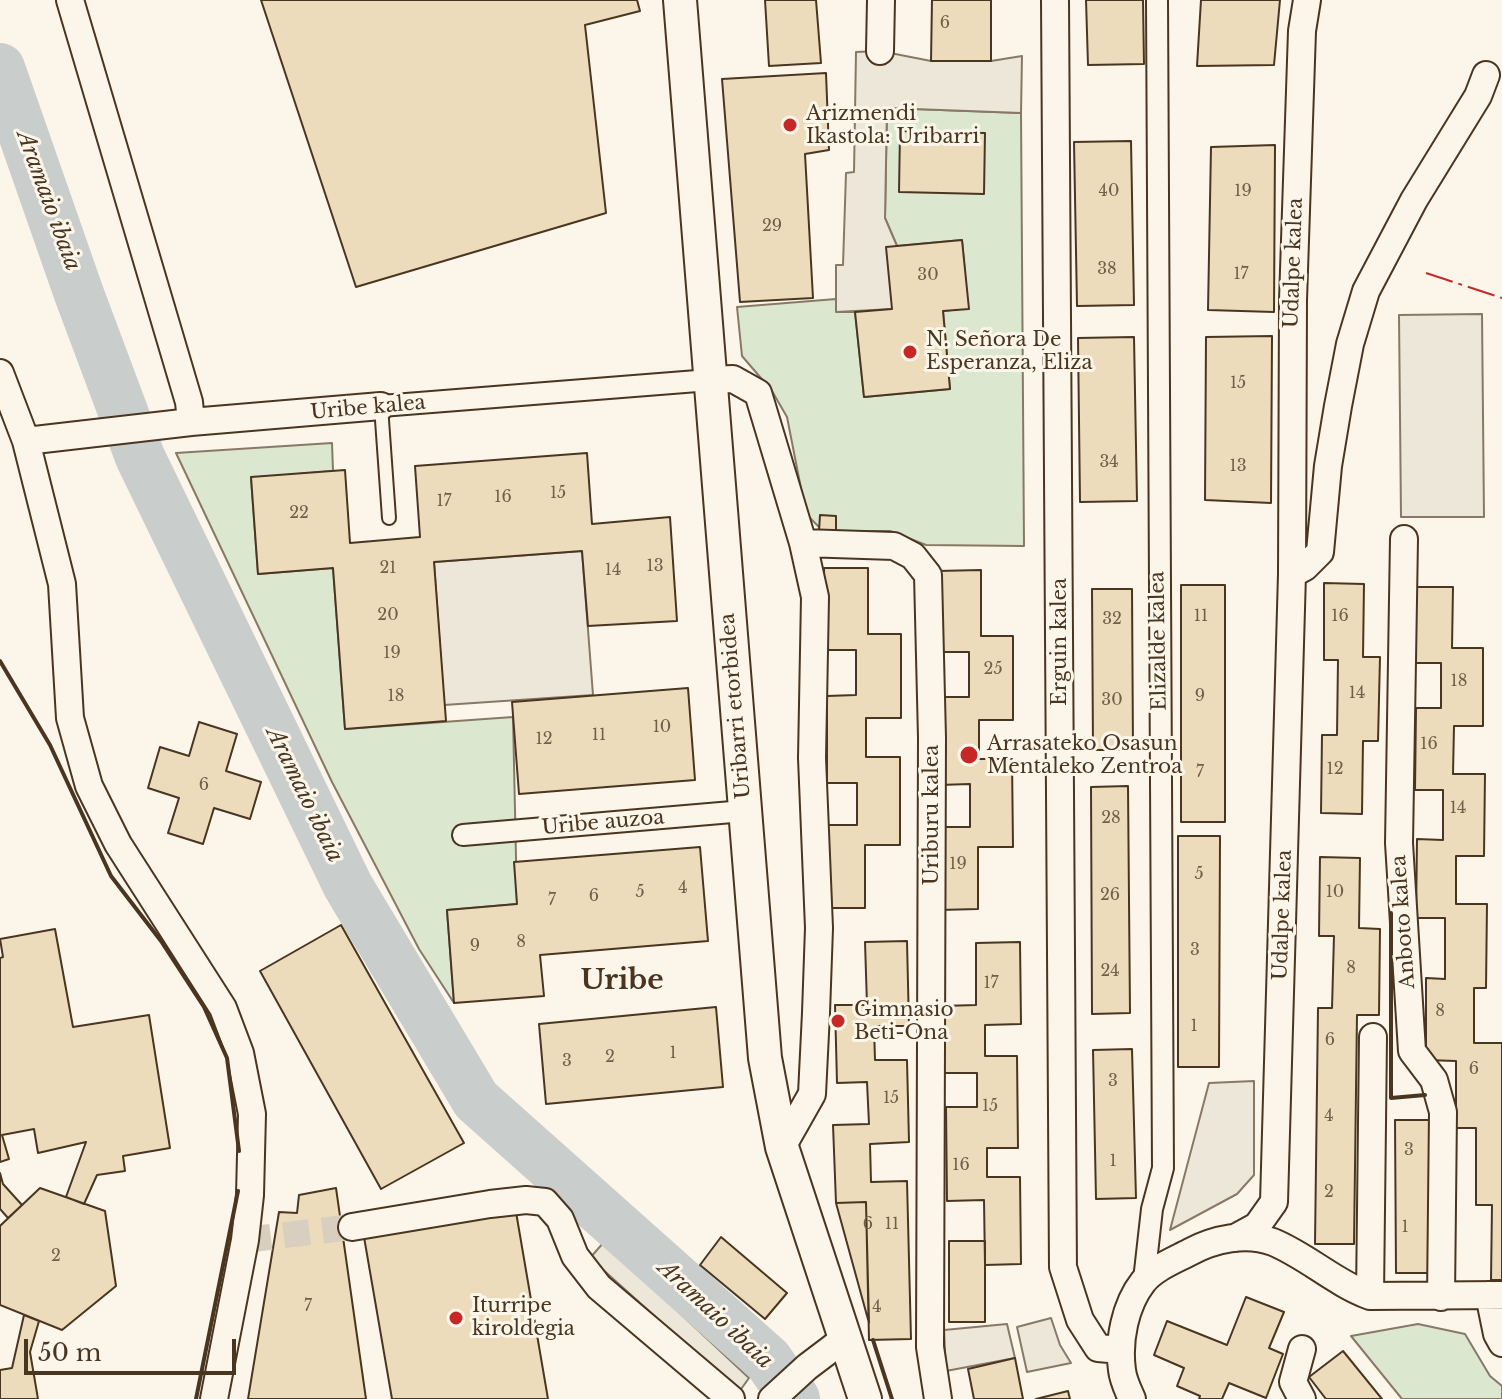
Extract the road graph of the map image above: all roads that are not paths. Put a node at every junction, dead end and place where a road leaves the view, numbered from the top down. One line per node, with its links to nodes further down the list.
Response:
1 (70, 0): 12 (street)
2 (680, 0): 10 (street, Uribarri etorbidea)
3 (881, 0): 7 (street)
4 (1055, 0): 31 (street, Erguin kalea)
5 (1157, 0): 24 (street, Elizalde kalea)
6 (1307, 0): 17 (street, Udalpe kalea)
7 (880, 51)
8 (1486, 75): 17 (street)
9 (0, 373): 13 (street)
10 (710, 380): 11 (street, Uribe kalea); 16 (street); 18 (street, Uribarri etorbidea)
11 (381, 406): 12 (street, Uribe kalea); 14 (lane)
12 (191, 422): 13 (street, Uribe kalea)
13 (26, 441): 32 (street)
14 (389, 518)
15 (1404, 539): 27 (street, Anboto kalea)
16 (803, 543): 21 (street); 36 (street, Uriburu kalea)
17 (1292, 574): 23 (street, Udalpe kalea)
18 (744, 811): 19 (street, Uribe auzoa); 21 (street, Uribarri etorbidea)
19 (463, 835)
20 (1373, 1037): 26 (street)
21 (782, 1147): 28 (street, Uribarri etorbidea)
22 (352, 1227): 33 (street)
23 (1235, 1238): 24 (street); 26 (street)
24 (1144, 1280): 31 (street)
25 (1495, 1295): 27 (street); 29 (street)
26 (1370, 1296): 27 (street)
27 (1441, 1297)
28 (844, 1339): 34 (street); 35 (street, Uribarri etorbidea)
29 (1502, 1343)
30 (1302, 1349): 38 (street)
31 (1121, 1350): 37 (street)
32 (214, 1399)
33 (731, 1399)
34 (772, 1399)
35 (865, 1399)
36 (938, 1399)
37 (1132, 1399)
38 (1302, 1399)

